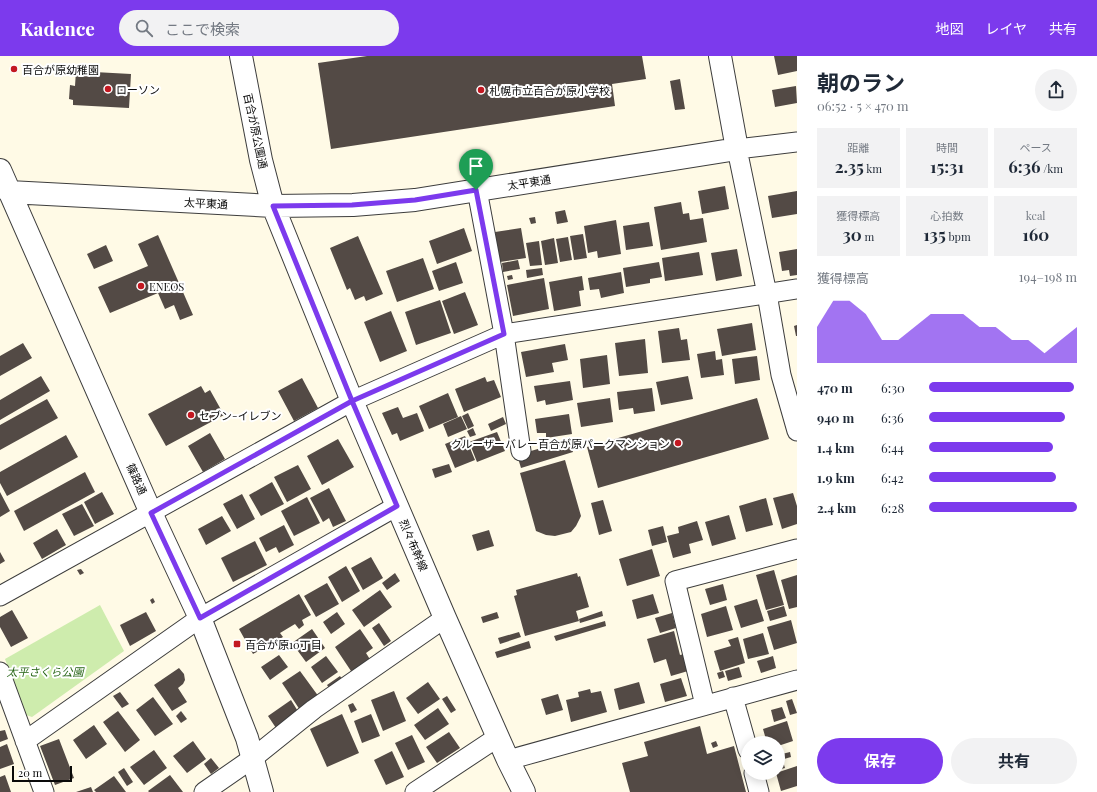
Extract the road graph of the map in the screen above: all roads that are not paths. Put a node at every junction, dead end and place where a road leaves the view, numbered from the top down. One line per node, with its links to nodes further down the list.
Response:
1 (241, 56): 8 (street, 百合が原公園通)
2 (720, 56): 4 (street)
3 (797, 142): 4 (street)
4 (737, 149): 6 (street, 太平東通); 10 (street)
5 (0, 170): 7 (street, 篠路通)
6 (476, 190): 8 (street, 太平東通); 11 (street)
7 (5, 195): 8 (street, 太平東通); 16 (street, 篠路通)
8 (273, 206): 12 (street, 烈々布幹線)
9 (797, 289): 10 (street)
10 (767, 294): 11 (street); 13 (street)
11 (504, 334): 12 (street); 14 (street)
12 (352, 401): 15 (street, 烈々布幹線); 16 (street)
13 (797, 431)
14 (521, 451)
15 (397, 506): 19 (street); 20 (street, 烈々布幹線)
16 (151, 513): 18 (street); 19 (street, 篠路通)
17 (797, 548): 24 (street)
18 (0, 596)
19 (200, 618): 27 (street); 28 (street, 篠路通)
20 (445, 618): 26 (street, 烈々布幹線); 28 (street)
21 (0, 672): 27 (street)
22 (797, 680): 23 (street)
23 (734, 697): 24 (street); 25 (street)
24 (705, 705): 29 (street)
25 (744, 736)
26 (498, 737): 29 (street, 烈々布幹線); 34 (street)
27 (25, 741): 31 (street)
28 (253, 758): 32 (street); 33 (street, 篠路通)
29 (508, 760): 35 (street, 烈々布幹線)
30 (756, 780): 36 (street)
31 (44, 792)
32 (204, 792)
33 (262, 792)
34 (415, 792)
35 (524, 792)
36 (759, 792)

